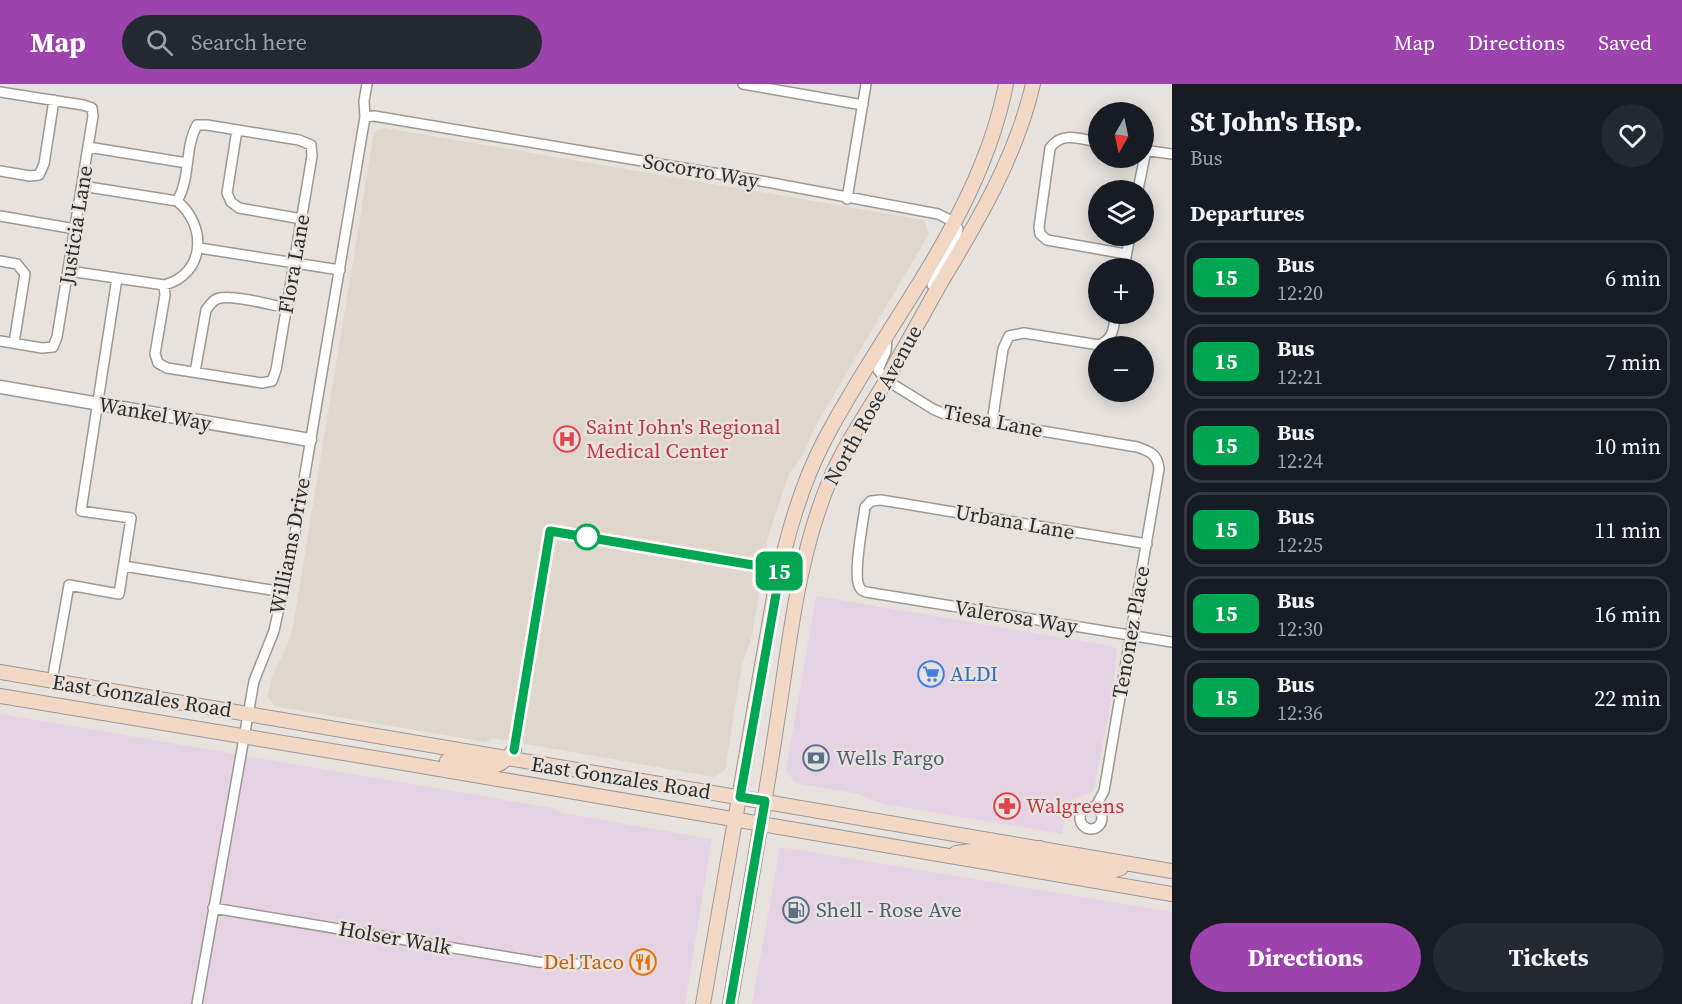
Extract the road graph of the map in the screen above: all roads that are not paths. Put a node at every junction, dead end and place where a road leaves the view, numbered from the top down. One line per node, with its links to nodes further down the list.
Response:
1 (367, 84): 9 (street, Williams Drive)
2 (743, 84): 8 (street)
3 (866, 84): 8 (street)
4 (1005, 84): 22 (main road, North Rose Avenue)
5 (1033, 84): 34 (main road, North Rose Avenue)
6 (0, 92): 7 (street)
7 (54, 100): 12 (street, Justicia Lane); 16 (street)
8 (863, 105): 18 (street)
9 (365, 117): 18 (street, Socorro Way); 30 (street, Williams Drive)
10 (237, 130): 15 (street); 21 (street); 21 (street, Flora Lane)
11 (1088, 140): 26 (street)
12 (88, 147): 15 (street); 17 (street, Justicia Lane)
13 (1154, 151): 14 (street)
14 (1172, 154)
15 (187, 163): 19 (street)
16 (0, 171)
17 (82, 186): 19 (street); 23 (street, Justicia Lane)
18 (847, 199): 22 (street, Socorro Way)
19 (177, 201): 25 (street)
20 (0, 216): 23 (street)
21 (302, 219): 29 (street, Flora Lane)
22 (954, 222): 34 (street); 37 (main road, North Rose Avenue)
23 (75, 229): 31 (street, Justicia Lane)
24 (1128, 246): 26 (street)
25 (199, 248): 29 (street); 33 (street)
26 (1126, 254): 27 (street)
27 (1125, 258)
28 (0, 261): 39 (street)
29 (294, 263): 30 (street); 35 (street, Flora Lane)
30 (340, 270): 45 (street, Williams Drive)
31 (69, 271): 32 (street); 39 (street, Justicia Lane)
32 (117, 278): 33 (street); 43 (street)
33 (164, 285): 40 (street)
34 (933, 296): 41 (main road, North Rose Avenue)
35 (287, 308): 40 (street); 40 (street, Flora Lane)
36 (1114, 324): 44 (street)
37 (887, 335): 41 (street); 60 (main road, North Rose Avenue)
38 (0, 341): 39 (street)
39 (14, 343)
40 (195, 372)
41 (886, 380): 44 (street, Tiesa Lane); 61 (main road, North Rose Avenue)
42 (0, 387): 43 (street, Wankel Way)
43 (97, 404): 45 (street, Wankel Way); 48 (street)
44 (992, 423): 46 (street, Tiesa Lane)
45 (310, 440): 50 (street, Williams Drive)
46 (1155, 455): 47 (street, Tenonez Place)
47 (1147, 544): 49 (street, Urbana Lane); 51 (street, Tenonez Place)
48 (124, 566): 50 (street); 54 (street)
49 (860, 589): 51 (street, Valerosa Way)
50 (283, 592): 56 (street, Williams Drive)
51 (1131, 635): 52 (street, Valerosa Way); 62 (street, Tenonez Place)
52 (1172, 642)
53 (0, 672): 54 (main road, East Gonzales Road)
54 (52, 681): 56 (main road, East Gonzales Road)
55 (0, 696): 57 (main road, East Gonzales Road)
56 (247, 714): 57 (street, Williams Drive); 58 (main road, East Gonzales Road)
57 (244, 736): 59 (main road, East Gonzales Road); 71 (street, Williams Drive)
58 (511, 755): 59 (main road); 60 (main road, East Gonzales Road)
59 (404, 763): 63 (main road, East Gonzales Road)
60 (740, 797): 61 (main road, East Gonzales Road); 63 (main road, North Rose Avenue)
61 (765, 801): 64 (main road, North Rose Avenue); 65 (main road, East Gonzales Road)
62 (1095, 808)
63 (736, 820): 64 (main road, East Gonzales Road); 74 (main road, North Rose Avenue)
64 (762, 824): 66 (main road, East Gonzales Road); 75 (main road, North Rose Avenue)
65 (1040, 848): 66 (main road); 67 (main road, East Gonzales Road)
66 (942, 855): 68 (main road, East Gonzales Road)
67 (1133, 864): 68 (main road); 69 (main road, East Gonzales Road)
68 (1036, 871): 70 (main road, East Gonzales Road)
69 (1172, 871)
70 (1172, 894)
71 (213, 908): 72 (street, Holser Walk); 73 (street, Williams Drive)
72 (576, 964)
73 (196, 1004)
74 (703, 1004)
75 (730, 1004)

